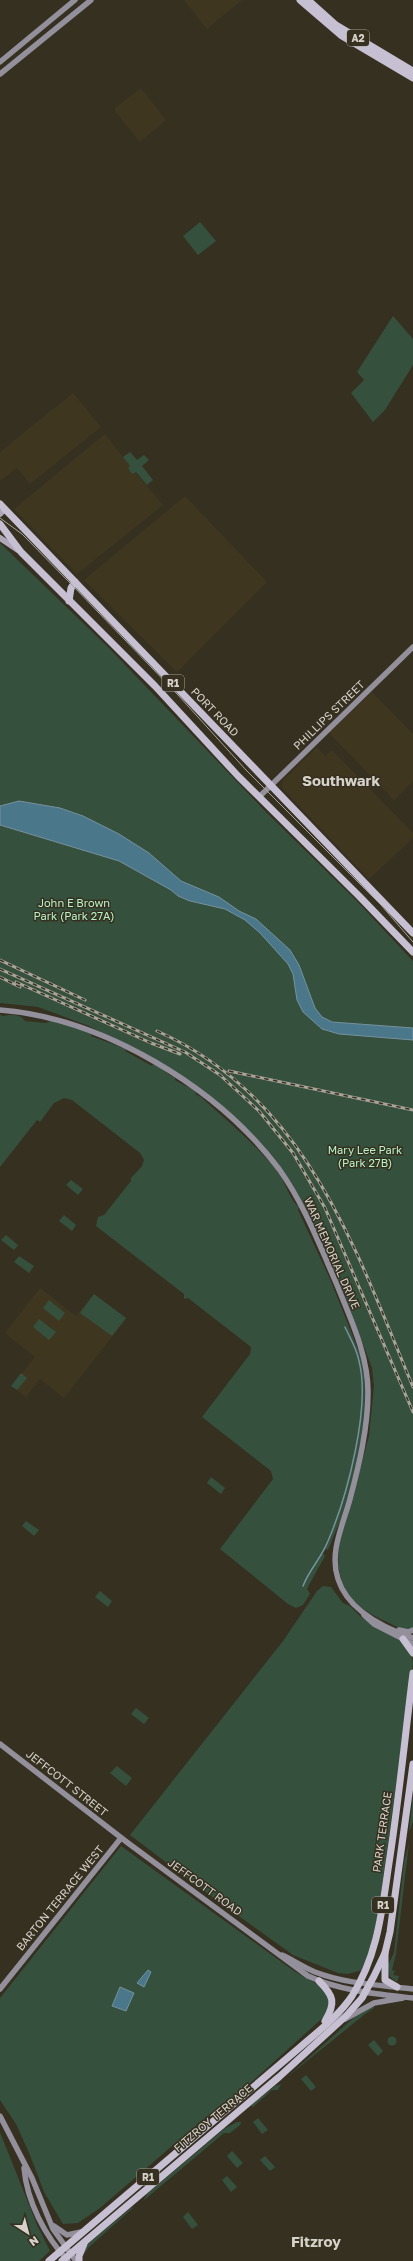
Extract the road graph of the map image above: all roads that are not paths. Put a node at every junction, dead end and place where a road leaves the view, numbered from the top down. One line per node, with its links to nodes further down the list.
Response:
1 (75, 0): 5 (street)
2 (91, 0): 7 (street)
3 (300, 0): 8 (highway, A2)
4 (308, 0): 6 (highway, A2)
5 (0, 62)
6 (413, 71)
7 (0, 74)
8 (413, 78)
9 (1, 509): 13 (highway, PORT ROAD / R1)
10 (0, 524): 12 (highway, R1)
11 (0, 538): 12 (main road)
12 (21, 552): 14 (highway, R1)
13 (75, 582): 14 (highway); 16 (highway, PORT ROAD / R1)
14 (69, 601): 17 (highway, R1)
15 (413, 647): 16 (street, PHILLIPS STREET)
16 (270, 786): 17 (street, PHILLIPS STREET); 18 (highway, PORT ROAD / R1)
17 (258, 797): 19 (highway, R1)
18 (413, 933)
19 (413, 952)
20 (0, 1010): 21 (street, WAR MEMORIAL DRIVE)
21 (364, 1615): 22 (street, WAR MEMORIAL DRIVE); 25 (street, WAR MEMORIAL DRIVE)
22 (393, 1629): 23 (street); 24 (street, WAR MEMORIAL DRIVE)
23 (413, 1630)
24 (413, 1638)
25 (403, 1639): 26 (street, WAR MEMORIAL DRIVE); 27 (highway)
26 (413, 1644)
27 (413, 1653)
28 (413, 1672): 35 (highway, PARK TERRACE / R1)
29 (0, 1744): 31 (street, JEFFCOTT STREET)
30 (413, 1764): 33 (highway, PARK TERRACE / R1)
31 (121, 1838): 32 (street, JEFFCOTT ROAD); 38 (street, BARTON TERRACE WEST)
32 (276, 1952): 34 (street, JEFFCOTT ROAD); 35 (street, JEFFCOTT ROAD)
33 (385, 1953): 36 (highway, PARK TERRACE / R1); 37 (highway)
34 (319, 1981): 40 (street, JEFFCOTT ROAD); 43 (highway)
35 (359, 1983): 36 (street, JEFFCOTT ROAD); 40 (highway, PARK TERRACE / R1)
36 (368, 1987): 37 (street); 40 (street, JEFFCOTT ROAD); 41 (street); 42 (highway, FITZROY TERRACE / R1)
37 (397, 1987): 39 (street)
38 (0, 1989)
39 (413, 1989)
40 (355, 1990): 43 (highway, FITZROY TERRACE / R1)
41 (410, 1997): 42 (street)
42 (341, 2021): 44 (highway, FITZROY TERRACE / R1)
43 (320, 2030): 45 (highway, FITZROY TERRACE / R1)
44 (279, 2076): 45 (highway); 46 (highway, FITZROY TERRACE / R1)
45 (245, 2095): 48 (highway, FITZROY TERRACE / R1)
46 (234, 2115): 48 (highway); 49 (highway, FITZROY TERRACE / R1)
47 (0, 2116): 50 (street)
48 (205, 2129): 51 (highway, FITZROY TERRACE / R1)
49 (200, 2144): 51 (highway); 53 (highway, FITZROY TERRACE / R1)
50 (24, 2166): 54 (street); 57 (street)
51 (158, 2169): 52 (highway, FITZROY TERRACE / R1)
52 (124, 2198): 53 (highway); 55 (highway, FITZROY TERRACE / R1)
53 (135, 2199): 56 (highway, FITZROY TERRACE / R1)
54 (48, 2220): 55 (street); 57 (street)
55 (84, 2231): 57 (highway, FITZROY TERRACE / R1)
56 (87, 2238): 58 (highway, FITZROY TERRACE / R1); 61 (highway)
57 (62, 2249): 58 (street); 59 (highway, FITZROY TERRACE / R1)
58 (66, 2258): 60 (street)
59 (49, 2261)
60 (76, 2261)
61 (79, 2261)

